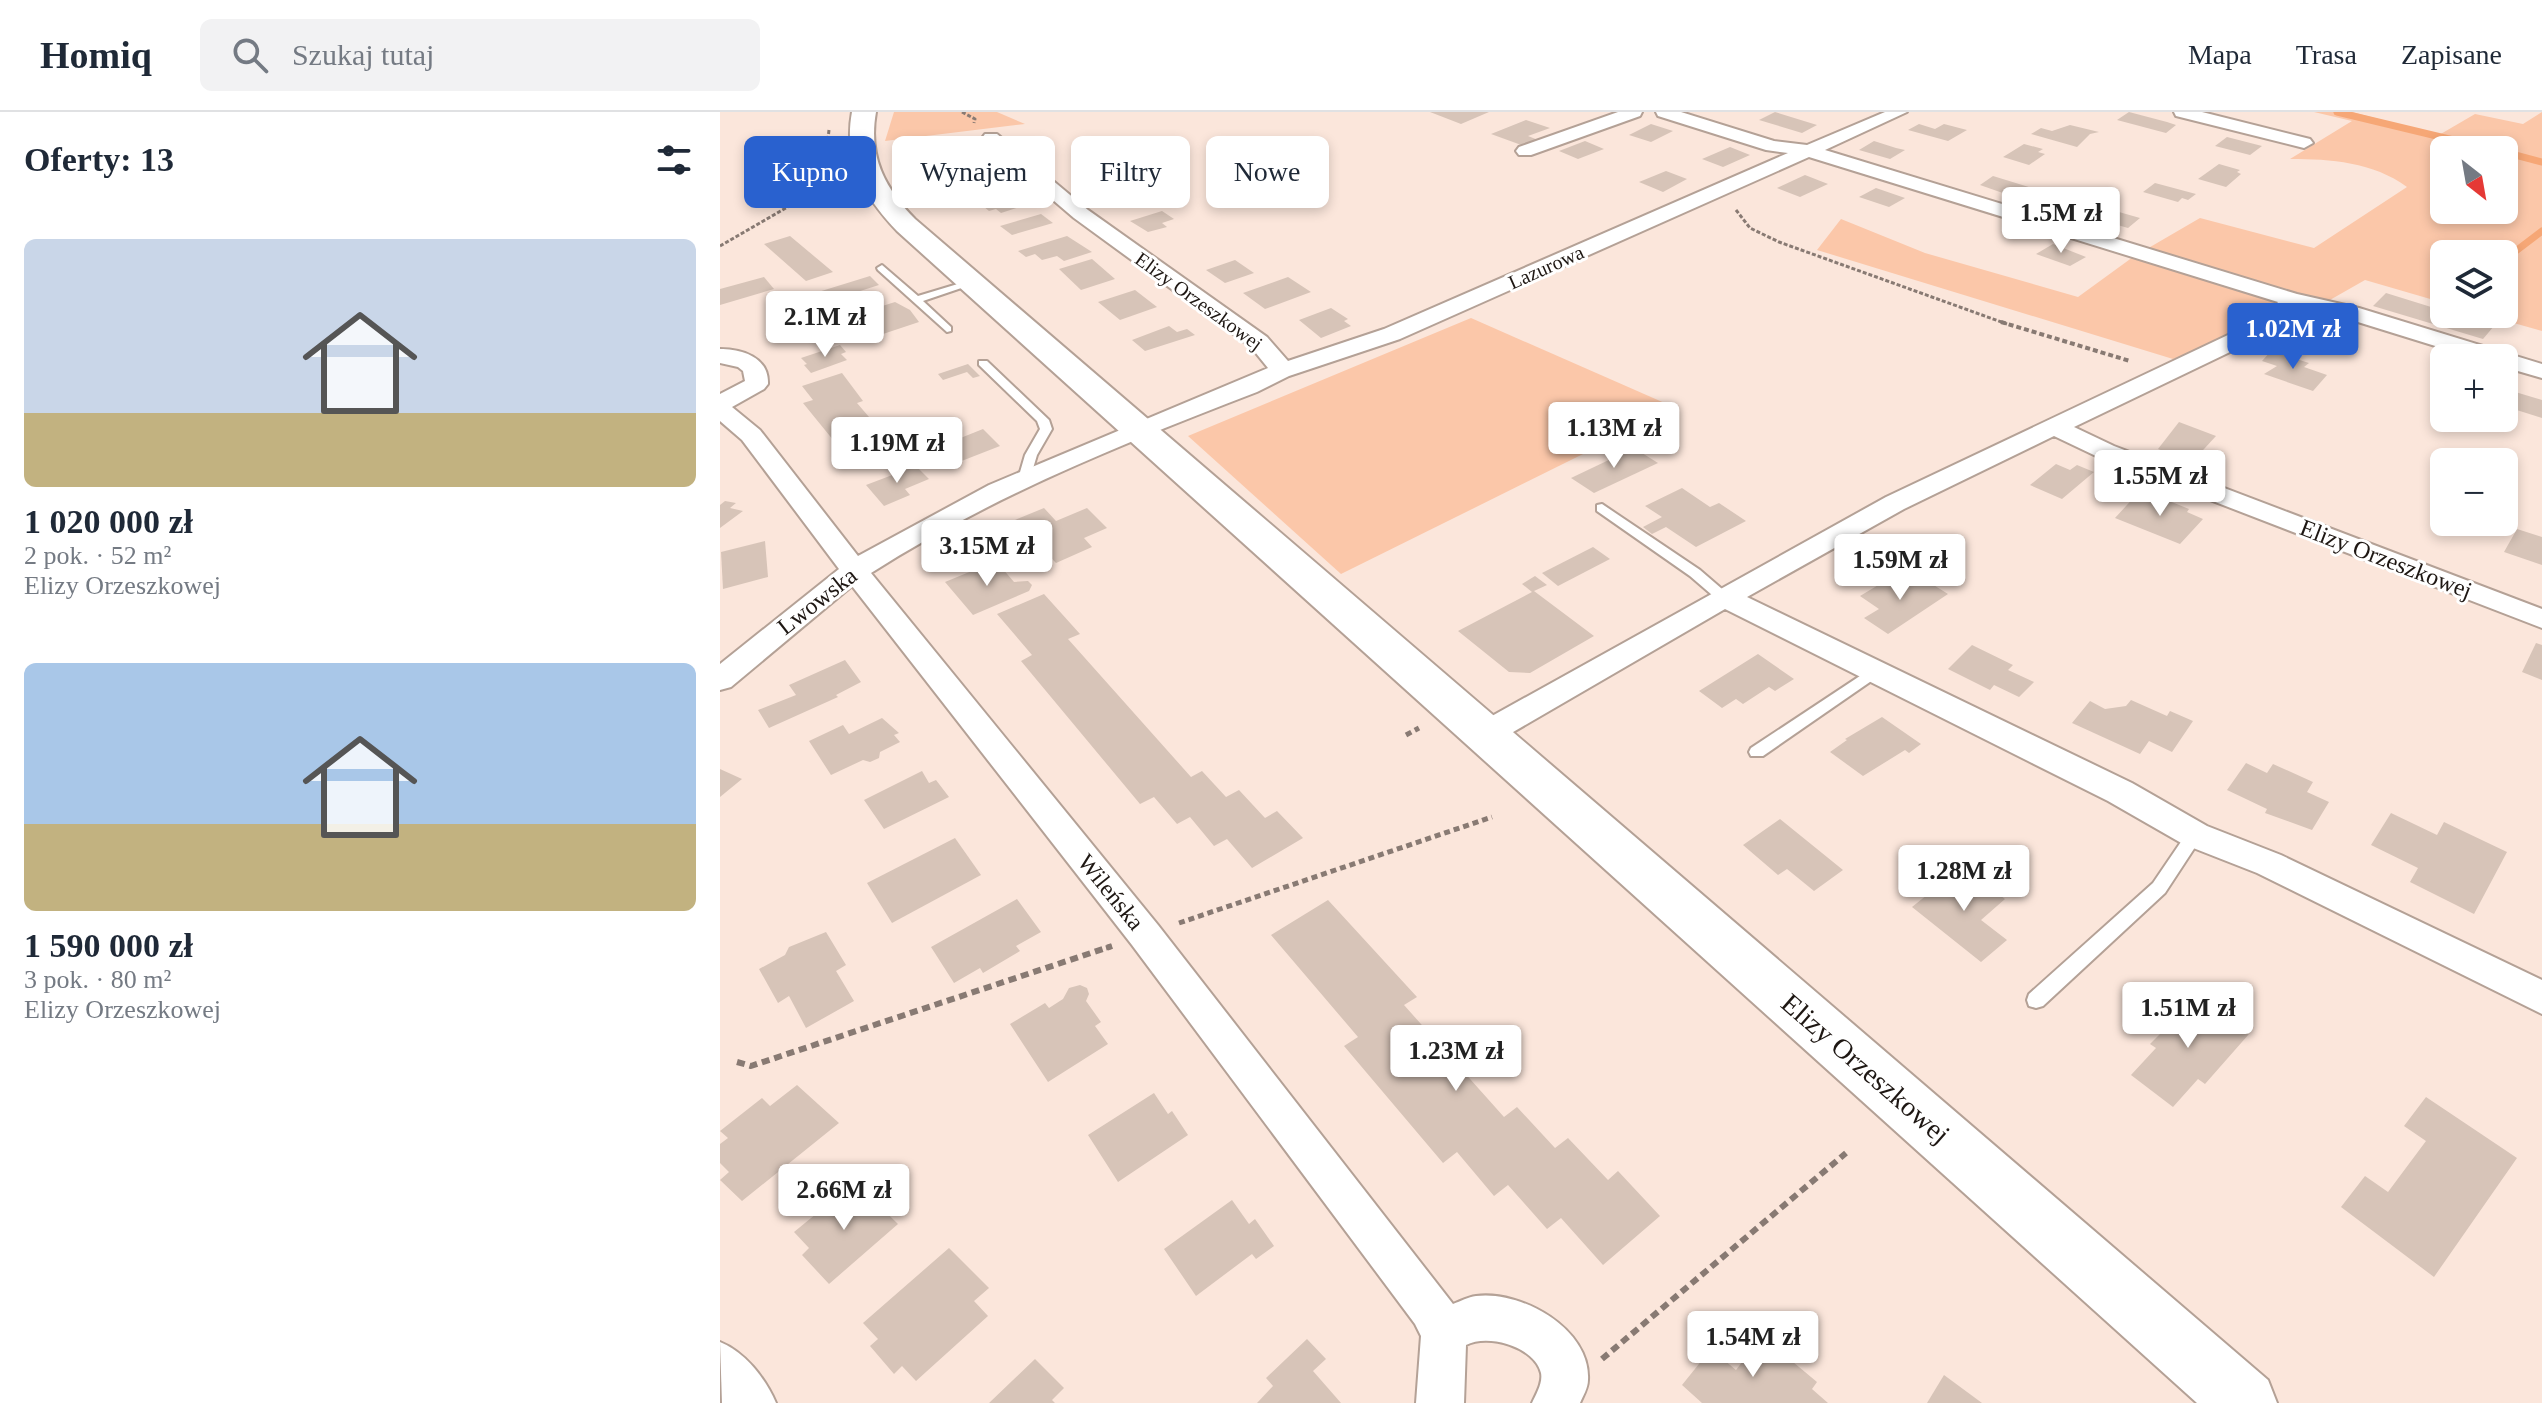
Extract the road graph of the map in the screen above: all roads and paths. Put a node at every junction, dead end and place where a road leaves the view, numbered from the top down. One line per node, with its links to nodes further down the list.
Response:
1 (864, 112): 6 (street, Elizy Orzeszkowej)
2 (1634, 112): 8 (street)
3 (1664, 112): 9 (street)
4 (1899, 112): 9 (street, Lazurowa)
5 (2182, 112): 7 (street)
6 (862, 136)
7 (2304, 143)
8 (1525, 151)
9 (1808, 151): 11 (street, Lazurowa); 17 (street)
10 (1055, 192): 24 (street, Elizy Orzeszkowej)
11 (1709, 193): 24 (street, Lazurowa); 26 (path)
12 (876, 202): 16 (street, Elizy Orzeszkowej)
13 (786, 208): 14 (path)
14 (720, 246)
15 (882, 268): 18 (lane)
16 (971, 283): 18 (lane); 29 (street, Elizy Orzeszkowej)
17 (2291, 299): 20 (street); 26 (street)
18 (916, 300): 19 (lane)
19 (947, 329)
20 (2452, 344)
21 (720, 356): 27 (street, Wileńska)
22 (983, 363): 30 (lane)
23 (2518, 364): 25 (street)
24 (1281, 371): 29 (street, Elizy Orzeszkowej)
25 (2542, 371)
26 (2160, 377): 28 (street)
27 (720, 406): 32 (street, Wileńska)
28 (2052, 426): 33 (street); 34 (street, Elizy Orzeszkowej)
29 (1137, 430): 30 (street, Lwowska); 37 (street, Elizy Orzeszkowej)
30 (1024, 479): 32 (street, Lwowska)
31 (1602, 508): 33 (lane)
32 (854, 570): 36 (street, Lwowska); 43 (street, Wileńska)
33 (1724, 598): 35 (street); 37 (street)
34 (2542, 619)
35 (1875, 671): 38 (lane); 39 (street)
36 (720, 680)
37 (1485, 734): 48 (street, Elizy Orzeszkowej)
38 (1757, 752)
39 (2195, 835): 40 (street); 41 (lane)
40 (2542, 998)
41 (2036, 1000)
42 (1846, 1153): 45 (path)
43 (1444, 1333): 45 (street); 47 (street)
44 (720, 1365): 46 (street)
45 (1560, 1391)
46 (752, 1403)
47 (1440, 1403)
48 (2245, 1403)

